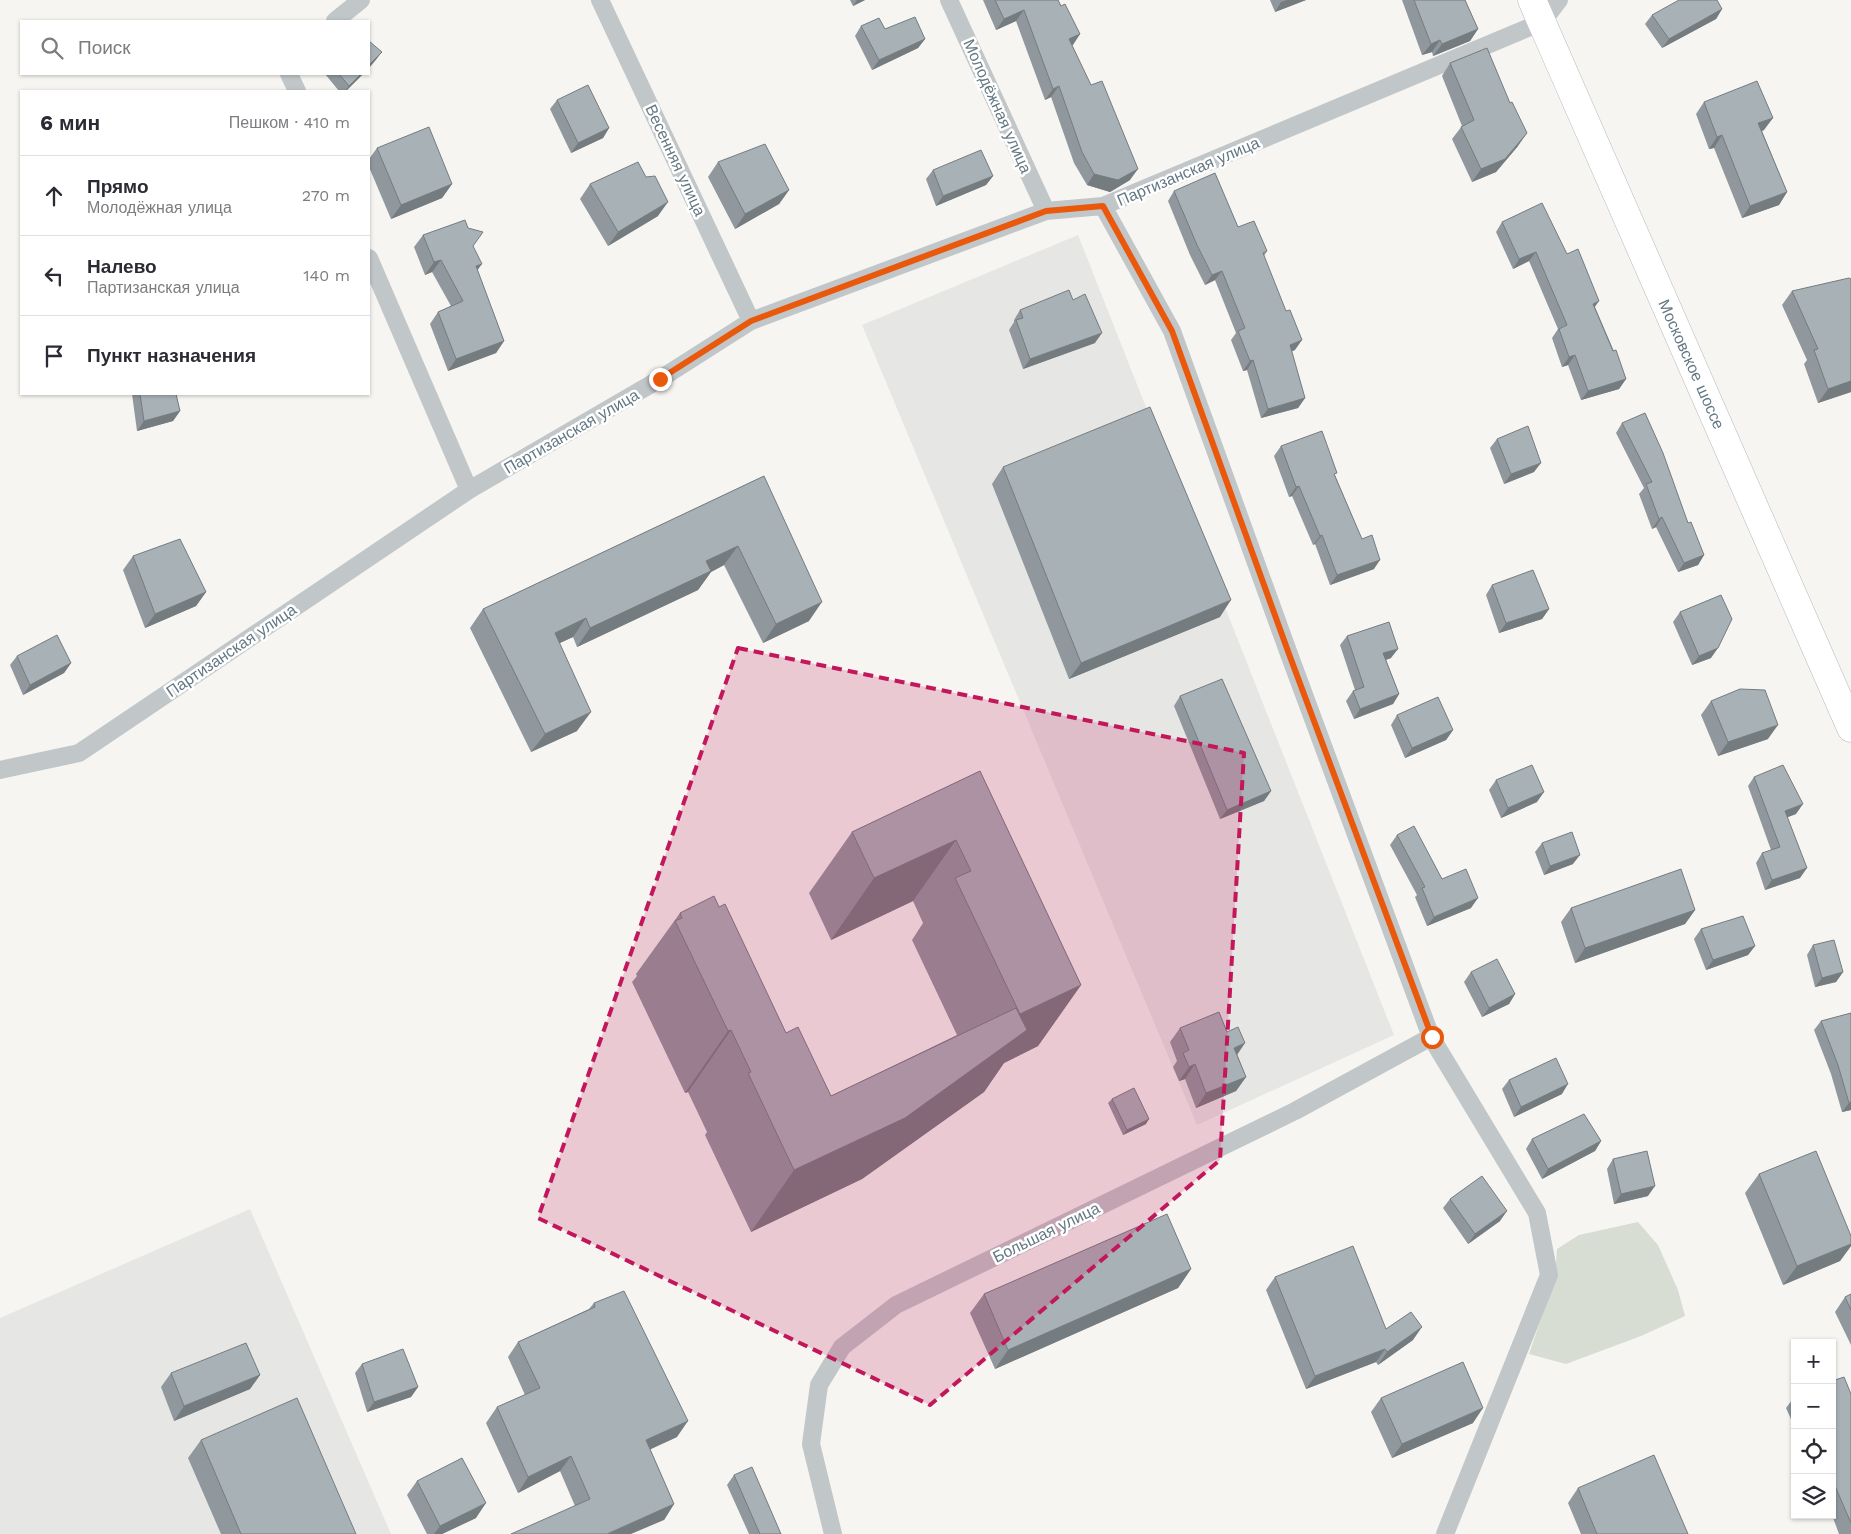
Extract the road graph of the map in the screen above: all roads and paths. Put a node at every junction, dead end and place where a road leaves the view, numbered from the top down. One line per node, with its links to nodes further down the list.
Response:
1 (361, 0): 6 (street)
2 (600, 0): 12 (street, Весенняя улица)
3 (950, 0): 10 (street, Молодёжная улица)
4 (1559, 0): 5 (street)
5 (1537, 11): 9 (street, Партизанская улица); 14 (main road, Московское шоссе)
6 (336, 20)
7 (289, 75): 8 (street)
8 (297, 90)
9 (1103, 206): 10 (street, Партизанская улица); 16 (street)
10 (1046, 211): 12 (street, Партизанская улица)
11 (370, 260): 13 (street)
12 (751, 321): 13 (street, Партизанская улица)
13 (469, 490): 15 (street, Партизанская улица)
14 (1851, 728)
15 (0, 770)
16 (1432, 1037): 17 (street, Большая улица); 18 (street)
17 (833, 1534)
18 (1446, 1534)

